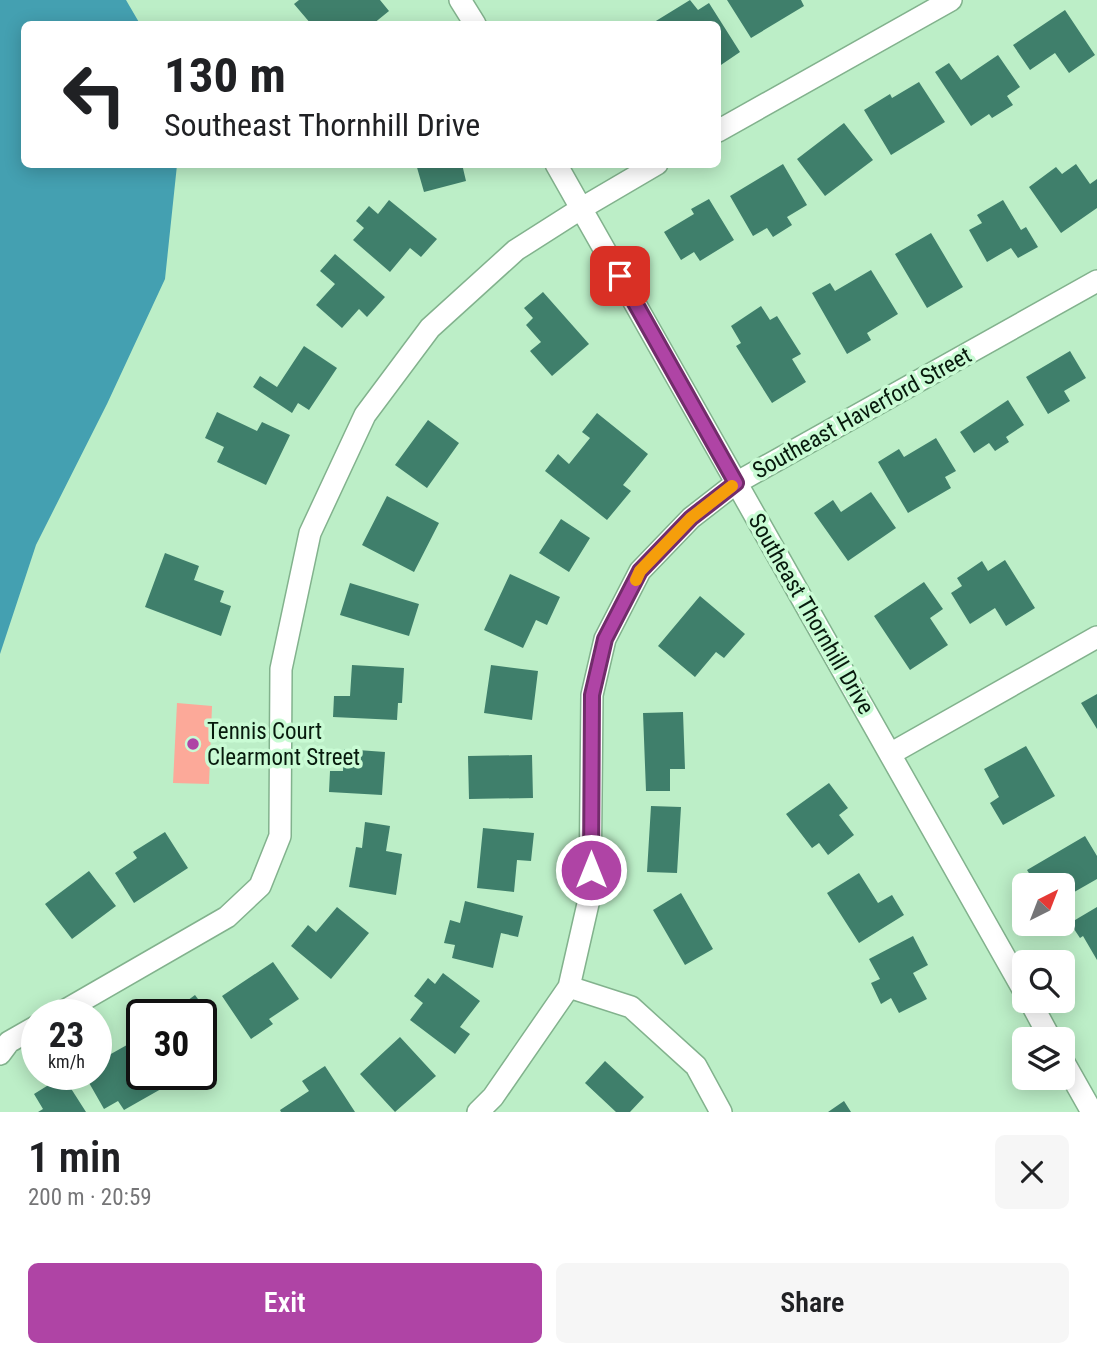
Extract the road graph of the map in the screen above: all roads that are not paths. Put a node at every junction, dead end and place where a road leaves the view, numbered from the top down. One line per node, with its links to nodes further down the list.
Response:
1 (460, 0): 3 (street)
2 (951, 0): 4 (street)
3 (473, 21)
4 (721, 129)
5 (558, 168): 7 (street, Southeast Thornhill Drive)
6 (650, 168): 7 (street)
7 (582, 208): 9 (street, Southeast Thornhill Drive); 14 (street)
8 (1097, 281): 9 (street, Southeast Haverford Street)
9 (736, 483): 11 (street, Southeast Thornhill Drive); 13 (street, Southeast Haverford Street)
10 (1097, 637): 11 (street)
11 (890, 754): 12 (street, Southeast Thornhill Drive)
12 (1012, 970)
13 (569, 987): 18 (street, Southeast Haverford Street); 19 (street)
14 (85, 999)
15 (21, 1035): 16 (street)
16 (0, 1054)
17 (1075, 1082): 20 (street)
18 (478, 1112)
19 (721, 1112)
20 (1092, 1112)

